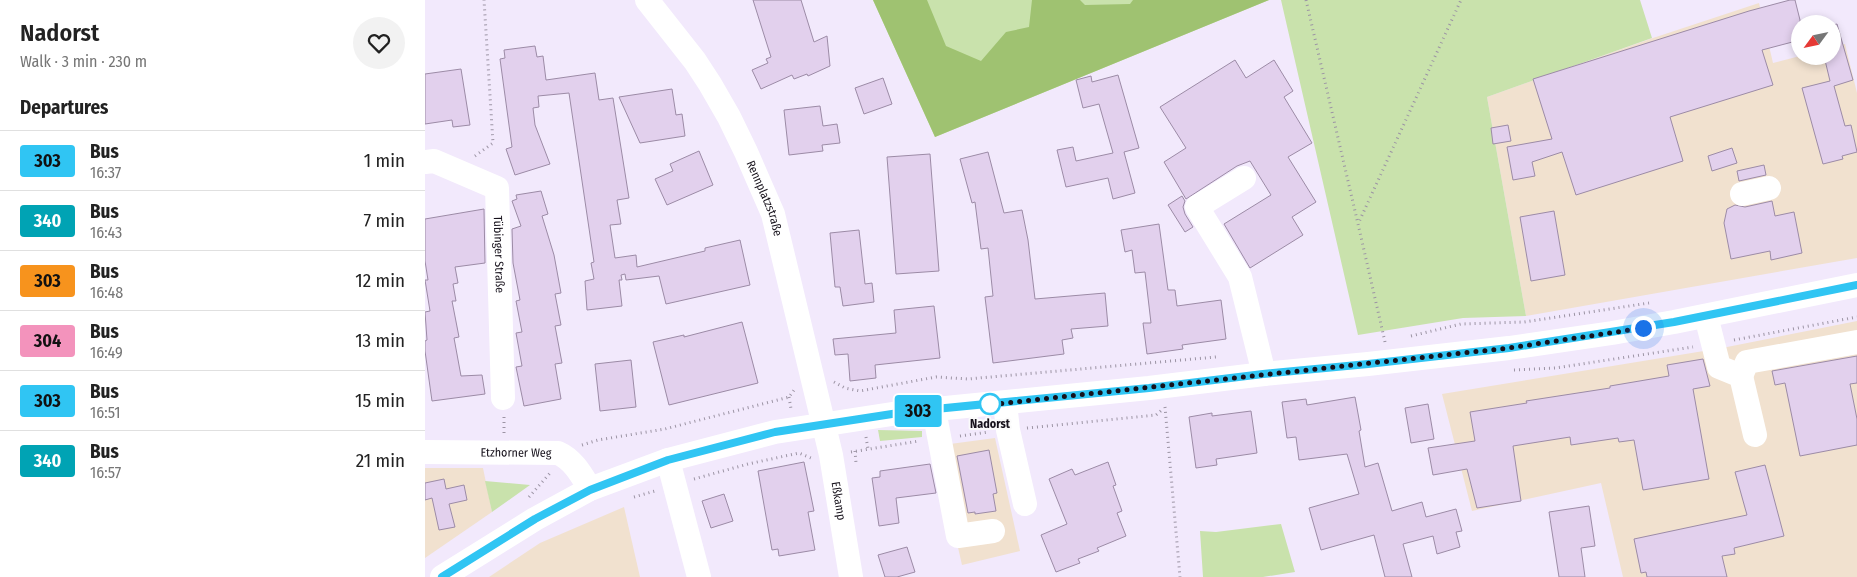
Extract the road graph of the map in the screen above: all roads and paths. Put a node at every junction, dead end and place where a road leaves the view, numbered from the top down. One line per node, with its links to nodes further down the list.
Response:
1 (484, 0): 6 (path)
2 (647, 0): 26 (street, Rennplatzstraße)
3 (1306, 0): 10 (path)
4 (1461, 0): 10 (path)
5 (425, 162): 6 (street, Tübinger Straße)
6 (456, 170): 23 (street, Tübinger Straße)
7 (1244, 178): 18 (street)
8 (1769, 188): 9 (street)
9 (1742, 194)
10 (1358, 224): 16 (path)
11 (1857, 285): 13 (street)
12 (1653, 302): 14 (path)
13 (1706, 316): 16 (street); 19 (street)
14 (1404, 338)
15 (1857, 342): 19 (street)
16 (1386, 347): 18 (street)
17 (1220, 356): 21 (path)
18 (1263, 374): 20 (street)
19 (1741, 376): 27 (street)
20 (1165, 386): 24 (street); 43 (path)
21 (860, 391)
22 (789, 397): 32 (path)
23 (503, 398): 31 (path)
24 (1005, 403): 25 (street); 38 (street)
25 (934, 410): 26 (street); 39 (street)
26 (824, 424): 34 (street); 42 (street, Eßkamp)
27 (1755, 435)
28 (867, 449): 29 (path)
29 (855, 451)
30 (425, 452): 31 (street, Etzhorner Weg)
31 (505, 454): 32 (street, Etzhorner Weg)
32 (564, 456): 36 (street, Etzhorner Weg)
33 (809, 458): 35 (path)
34 (668, 460): 35 (street); 36 (street)
35 (675, 484): 37 (path); 41 (street)
36 (590, 490): 40 (street)
37 (629, 499)
38 (1025, 504)
39 (993, 531)
40 (442, 577)
41 (699, 577)
42 (851, 577)
43 (1180, 577)

